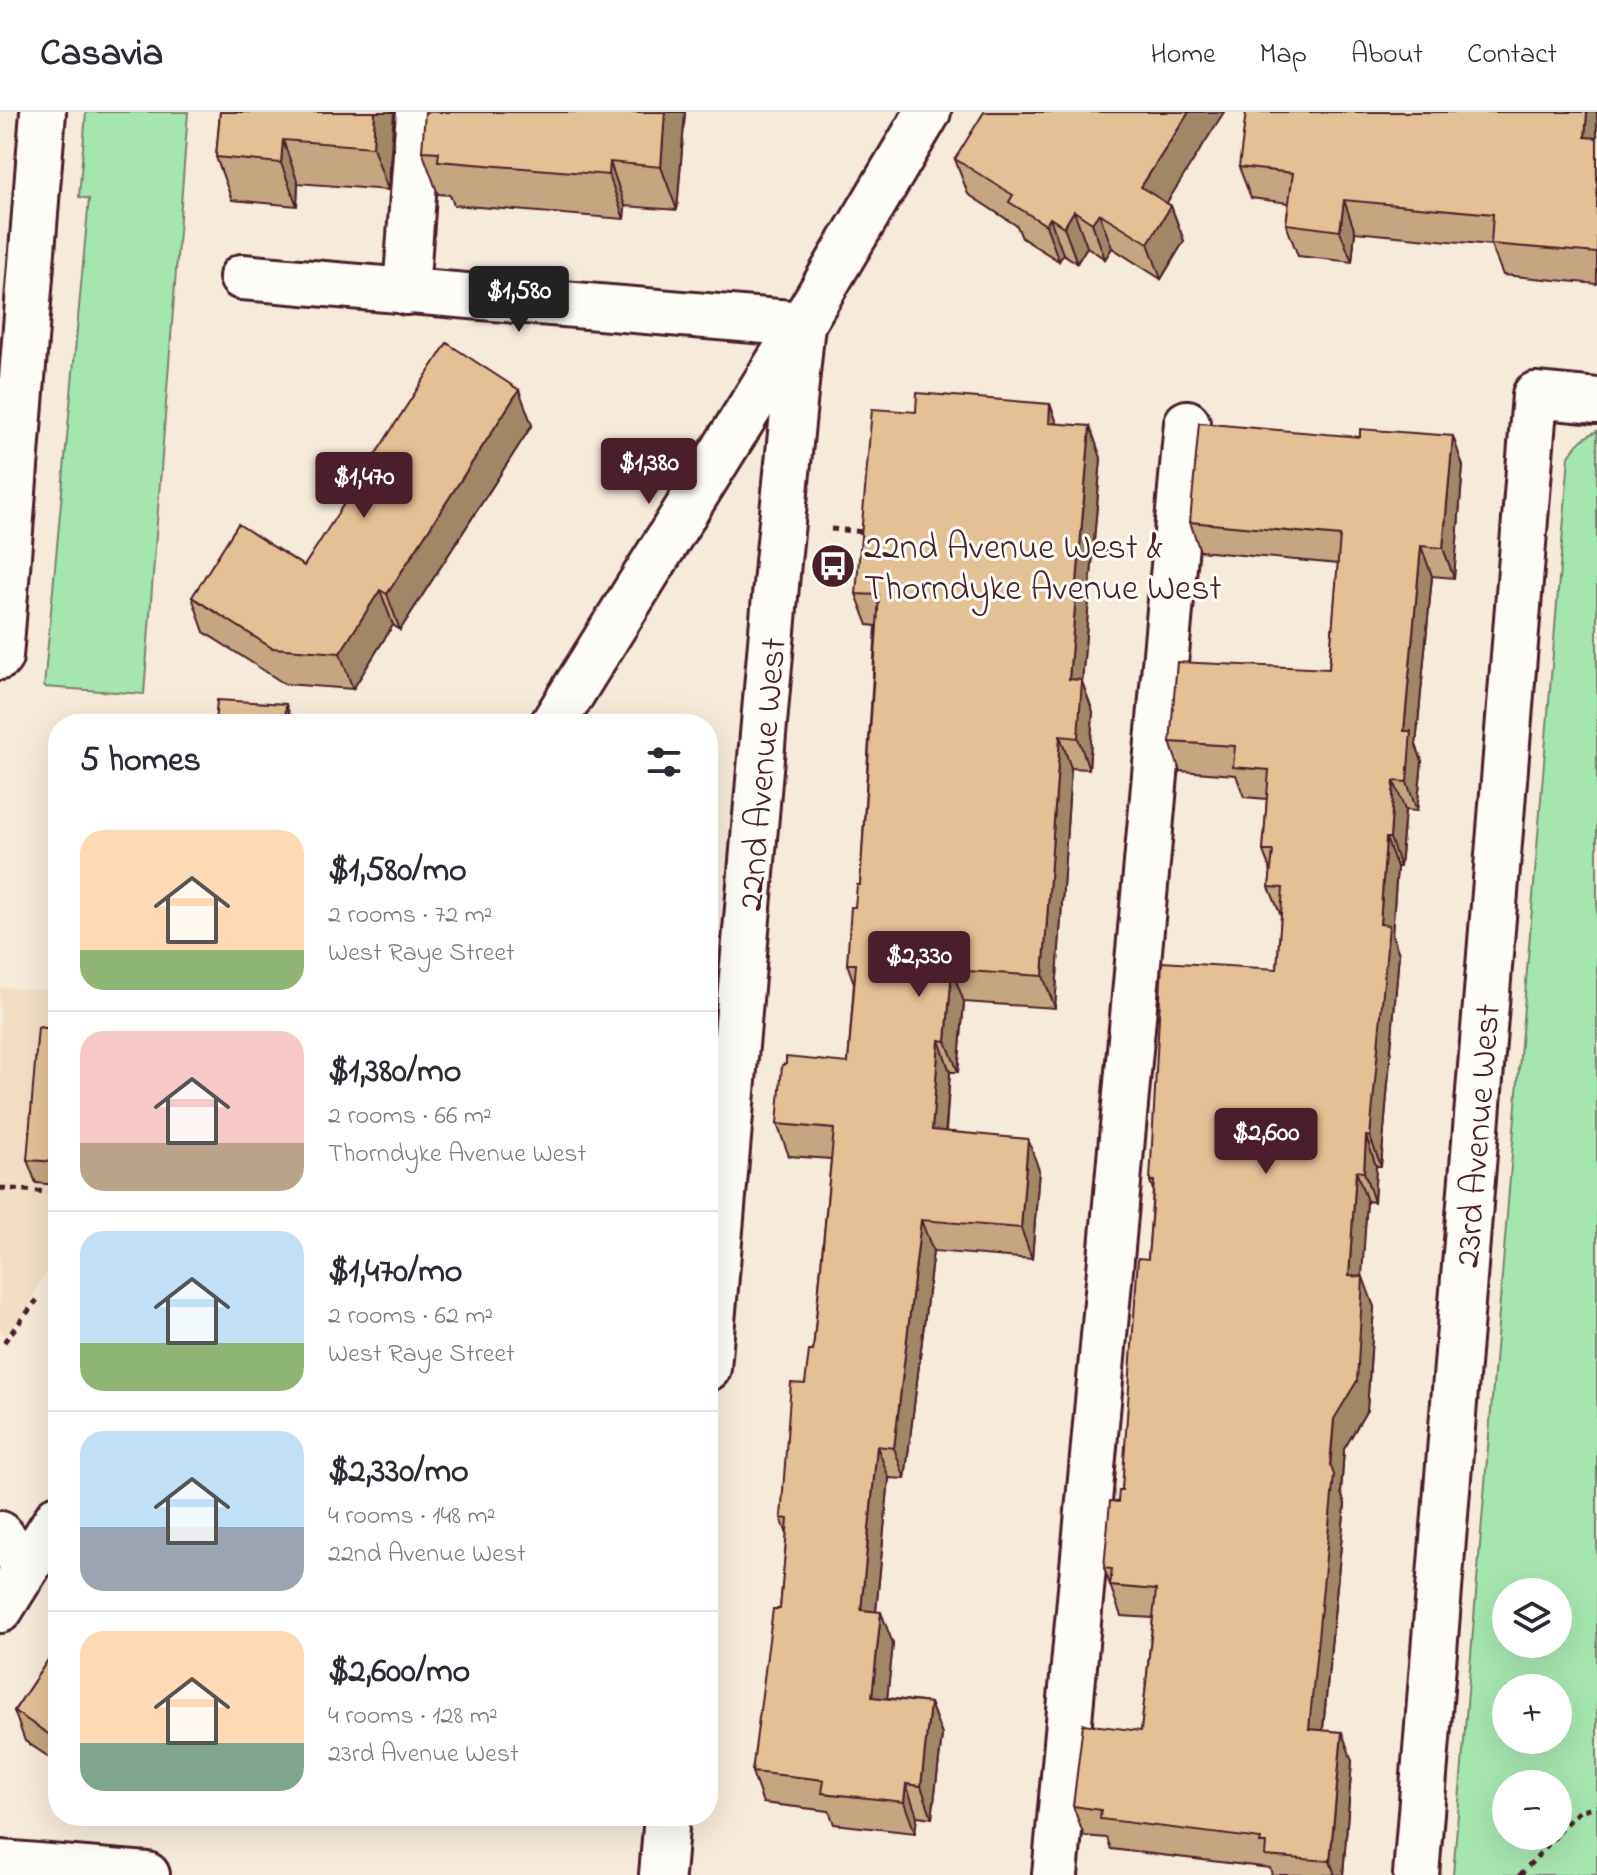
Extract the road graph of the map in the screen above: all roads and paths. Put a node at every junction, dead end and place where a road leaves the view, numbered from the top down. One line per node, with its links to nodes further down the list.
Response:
1 (43, 112): 13 (street)
2 (419, 112): 5 (street)
3 (928, 112): 6 (street)
4 (242, 277): 5 (street)
5 (406, 292): 6 (street)
6 (802, 324): 14 (street); 17 (street, 22nd Avenue West)
7 (1597, 401): 32 (street, 23rd Avenue West)
8 (1187, 423): 12 (street)
9 (830, 529): 10 (path)
10 (872, 533)
11 (1079, 549): 12 (path)
12 (1174, 557): 31 (street)
13 (0, 657)
14 (559, 714)
15 (0, 1188): 16 (path)
16 (48, 1192)
17 (718, 1204)
18 (37, 1300): 19 (path)
19 (4, 1342)
20 (48, 1533): 22 (street)
21 (0, 1534): 22 (street)
22 (27, 1567): 23 (street)
23 (0, 1610)
24 (1597, 1806): 25 (path)
25 (1572, 1819)
26 (666, 1826): 30 (street)
27 (1543, 1850): 33 (path)
28 (0, 1863): 29 (street)
29 (147, 1875)
30 (662, 1875)
31 (1055, 1875)
32 (1416, 1875)
33 (1520, 1875)

